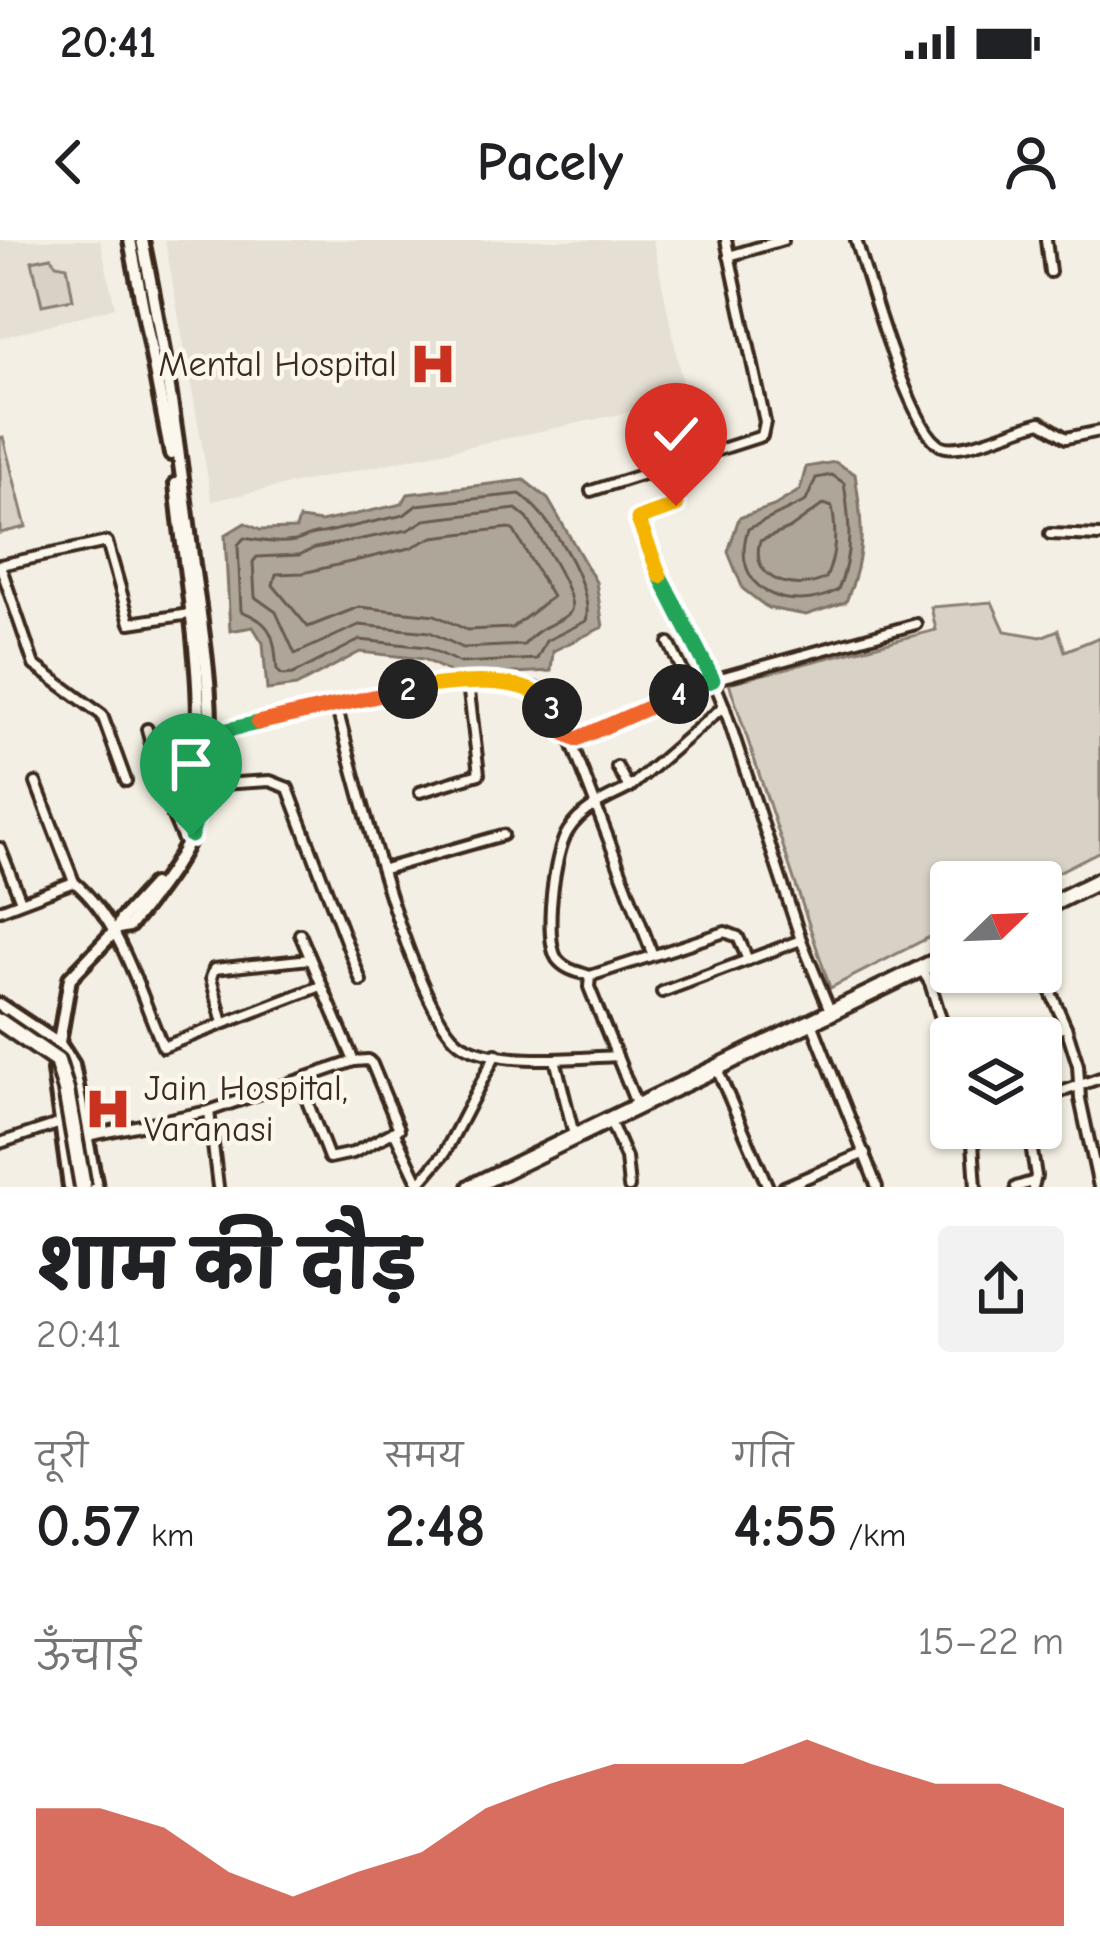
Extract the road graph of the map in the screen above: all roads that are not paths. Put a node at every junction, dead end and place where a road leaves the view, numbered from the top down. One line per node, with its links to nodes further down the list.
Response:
1 (130, 240): 16 (street)
2 (142, 240): 16 (street)
3 (725, 240): 8 (street)
4 (783, 240): 7 (street)
5 (856, 240): 10 (street)
6 (1046, 240): 9 (street)
7 (752, 244): 8 (street)
8 (729, 256): 11 (street)
9 (1050, 272)
10 (1100, 431)
11 (666, 468): 12 (street); 19 (street)
12 (591, 491)
13 (1050, 535): 14 (street)
14 (1100, 536)
15 (0, 565): 16 (street); 28 (street)
16 (195, 613): 25 (street); 35 (street)
17 (916, 624): 19 (street)
18 (669, 643): 21 (street)
19 (713, 680): 21 (street); 23 (street)
20 (468, 684): 22 (street); 26 (street); 32 (street)
21 (692, 688): 26 (street)
22 (336, 705): 25 (street); 37 (street)
23 (724, 706): 31 (street); 45 (street)
24 (147, 729): 35 (street)
25 (210, 734): 30 (street)
26 (570, 738): 33 (street)
27 (617, 767): 31 (street)
28 (126, 781)
29 (36, 783): 39 (street)
30 (206, 785): 43 (street); 52 (street)
31 (628, 788): 33 (street)
32 (420, 792)
33 (594, 805): 46 (street); 51 (street)
34 (503, 835): 37 (street)
35 (183, 840): 43 (street)
36 (0, 850): 41 (street)
37 (383, 869): 65 (street)
38 (1100, 880): 40 (highway)
39 (74, 882): 41 (street); 43 (street)
40 (1062, 899)
41 (21, 901): 42 (street)
42 (0, 910)
43 (116, 931): 59 (street); 64 (street)
44 (300, 934): 47 (street)
45 (801, 940): 48 (street); 57 (street)
46 (652, 953): 48 (street); 51 (street)
47 (310, 959): 53 (street); 59 (street)
48 (748, 960): 54 (street)
49 (930, 964): 50 (highway)
50 (921, 969): 57 (highway); 58 (street)
51 (590, 976): 66 (street)
52 (361, 981)
53 (321, 986): 59 (street); 68 (street)
54 (662, 992)
55 (1051, 993): 62 (street)
56 (0, 1004): 64 (street)
57 (832, 1014): 60 (highway)
58 (940, 1017)
59 (223, 1023)
60 (812, 1023): 69 (highway); 86 (street)
61 (0, 1025): 70 (street); 91 (highway, bridge)
62 (1066, 1027): 63 (street); 73 (street)
63 (1062, 1028)
64 (60, 1045): 70 (street); 77 (street)
65 (496, 1054): 67 (street); 88 (street)
66 (617, 1056): 67 (street); 75 (street)
67 (555, 1059): 82 (street)
68 (354, 1061): 72 (street); 80 (street)
69 (717, 1067): 75 (highway); 96 (street)
70 (54, 1071): 79 (street)
71 (1100, 1078): 73 (street)
72 (299, 1080): 76 (street); 80 (street)
73 (1079, 1086): 74 (street); 87 (street)
74 (1062, 1092)
75 (637, 1108): 78 (highway)
76 (209, 1111): 81 (street); 93 (street)
77 (85, 1121): 79 (street); 81 (street)
78 (610, 1121): 82 (highway); 95 (street)
79 (61, 1124): 83 (street); 90 (street)
80 (394, 1132): 88 (street)
81 (87, 1136): 92 (street)
82 (575, 1139): 94 (highway)
83 (0, 1143)
84 (973, 1149): 99 (street)
85 (1031, 1149): 89 (street)
86 (865, 1153): 97 (street); 98 (street)
87 (1098, 1171): 101 (street)
88 (417, 1185)
89 (1032, 1185): 100 (street)
90 (70, 1187)
91 (83, 1187)
92 (97, 1187)
93 (218, 1187)
94 (471, 1187)
95 (629, 1187)
96 (768, 1187)
97 (784, 1187)
98 (877, 1187)
99 (976, 1187)
100 (1016, 1187)
101 (1099, 1187)

